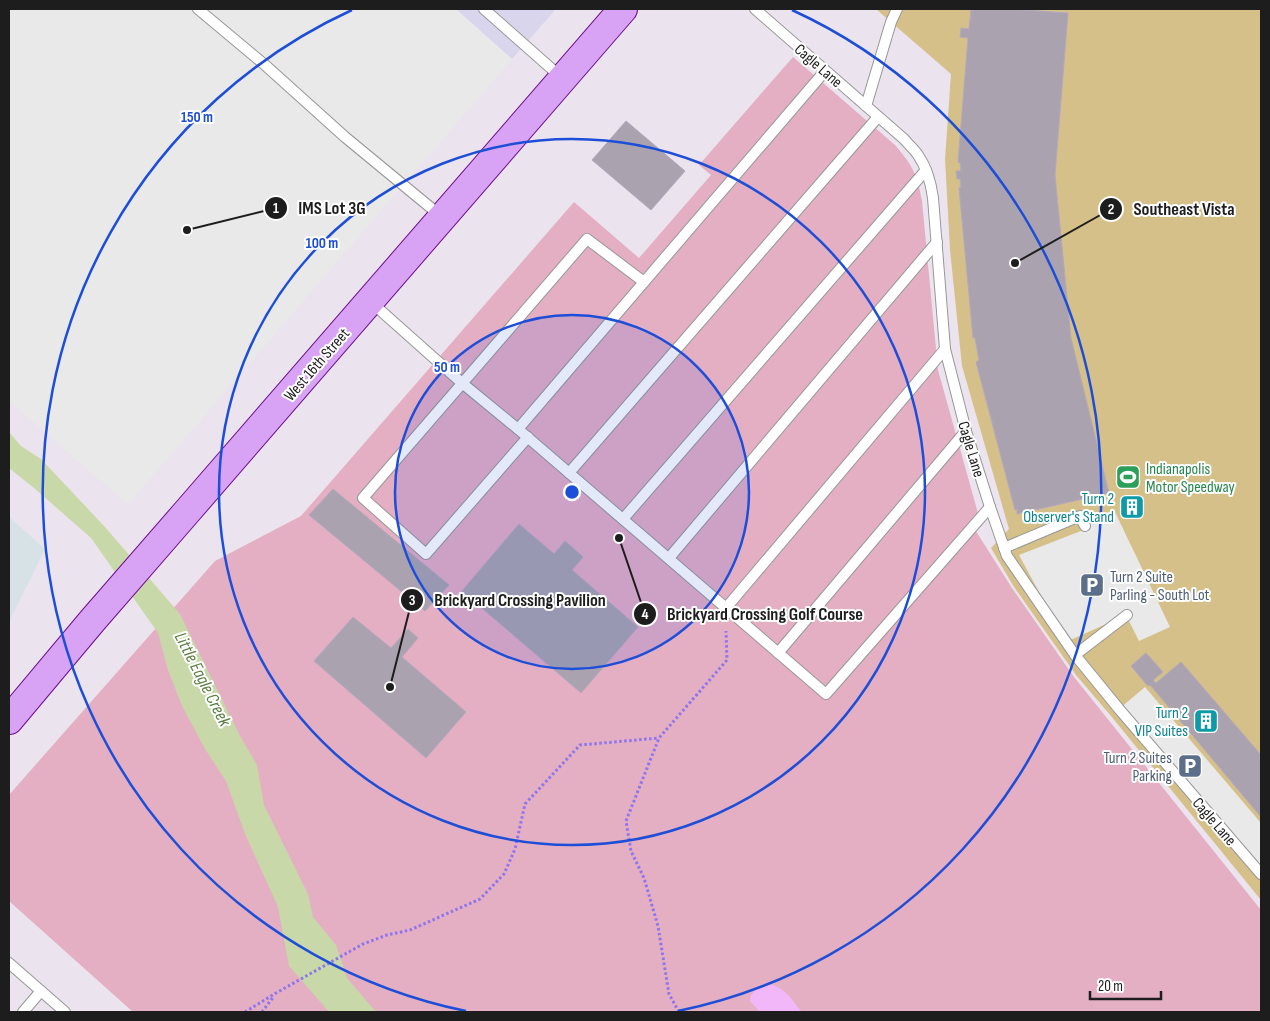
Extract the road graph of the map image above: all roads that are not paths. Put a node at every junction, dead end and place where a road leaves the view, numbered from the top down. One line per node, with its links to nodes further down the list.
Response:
1 (198, 9): 11 (lane)
2 (484, 9): 7 (lane)
3 (623, 9): 7 (main road, West 16th Street)
4 (755, 9): 6 (lane, Cagle Lane)
5 (898, 9): 8 (lane)
6 (825, 71): 8 (lane, Cagle Lane); 13 (lane)
7 (563, 78): 11 (main road, West 16th Street)
8 (866, 106): 9 (lane, Cagle Lane)
9 (878, 117): 10 (lane, Cagle Lane); 20 (lane)
10 (926, 170): 12 (lane, Cagle Lane); 22 (lane)
11 (442, 218): 14 (main road, West 16th Street)
12 (938, 242): 15 (lane, Cagle Lane); 25 (lane)
13 (644, 282): 16 (lane); 17 (lane)
14 (370, 301): 16 (lane); 30 (main road, West 16th Street)
15 (945, 350): 18 (lane, Cagle Lane); 26 (lane)
16 (462, 383): 17 (lane); 19 (lane)
17 (518, 429): 19 (lane)
18 (966, 431): 21 (lane, Cagle Lane); 28 (lane)
19 (528, 437): 20 (lane)
20 (569, 473): 22 (lane)
21 (990, 507): 24 (lane, Cagle Lane); 28 (lane)
22 (623, 519): 25 (lane)
23 (1085, 526): 24 (lane)
24 (1004, 548): 29 (lane, Cagle Lane)
25 (668, 558): 26 (lane)
26 (726, 608): 28 (lane)
27 (1127, 615): 29 (lane)
28 (778, 652)
29 (1075, 655): 31 (lane, Cagle Lane)
30 (9, 720)
31 (1261, 874)
32 (9, 963): 33 (lane)
33 (41, 991): 34 (lane); 35 (lane)
34 (23, 1012)
35 (65, 1012)

